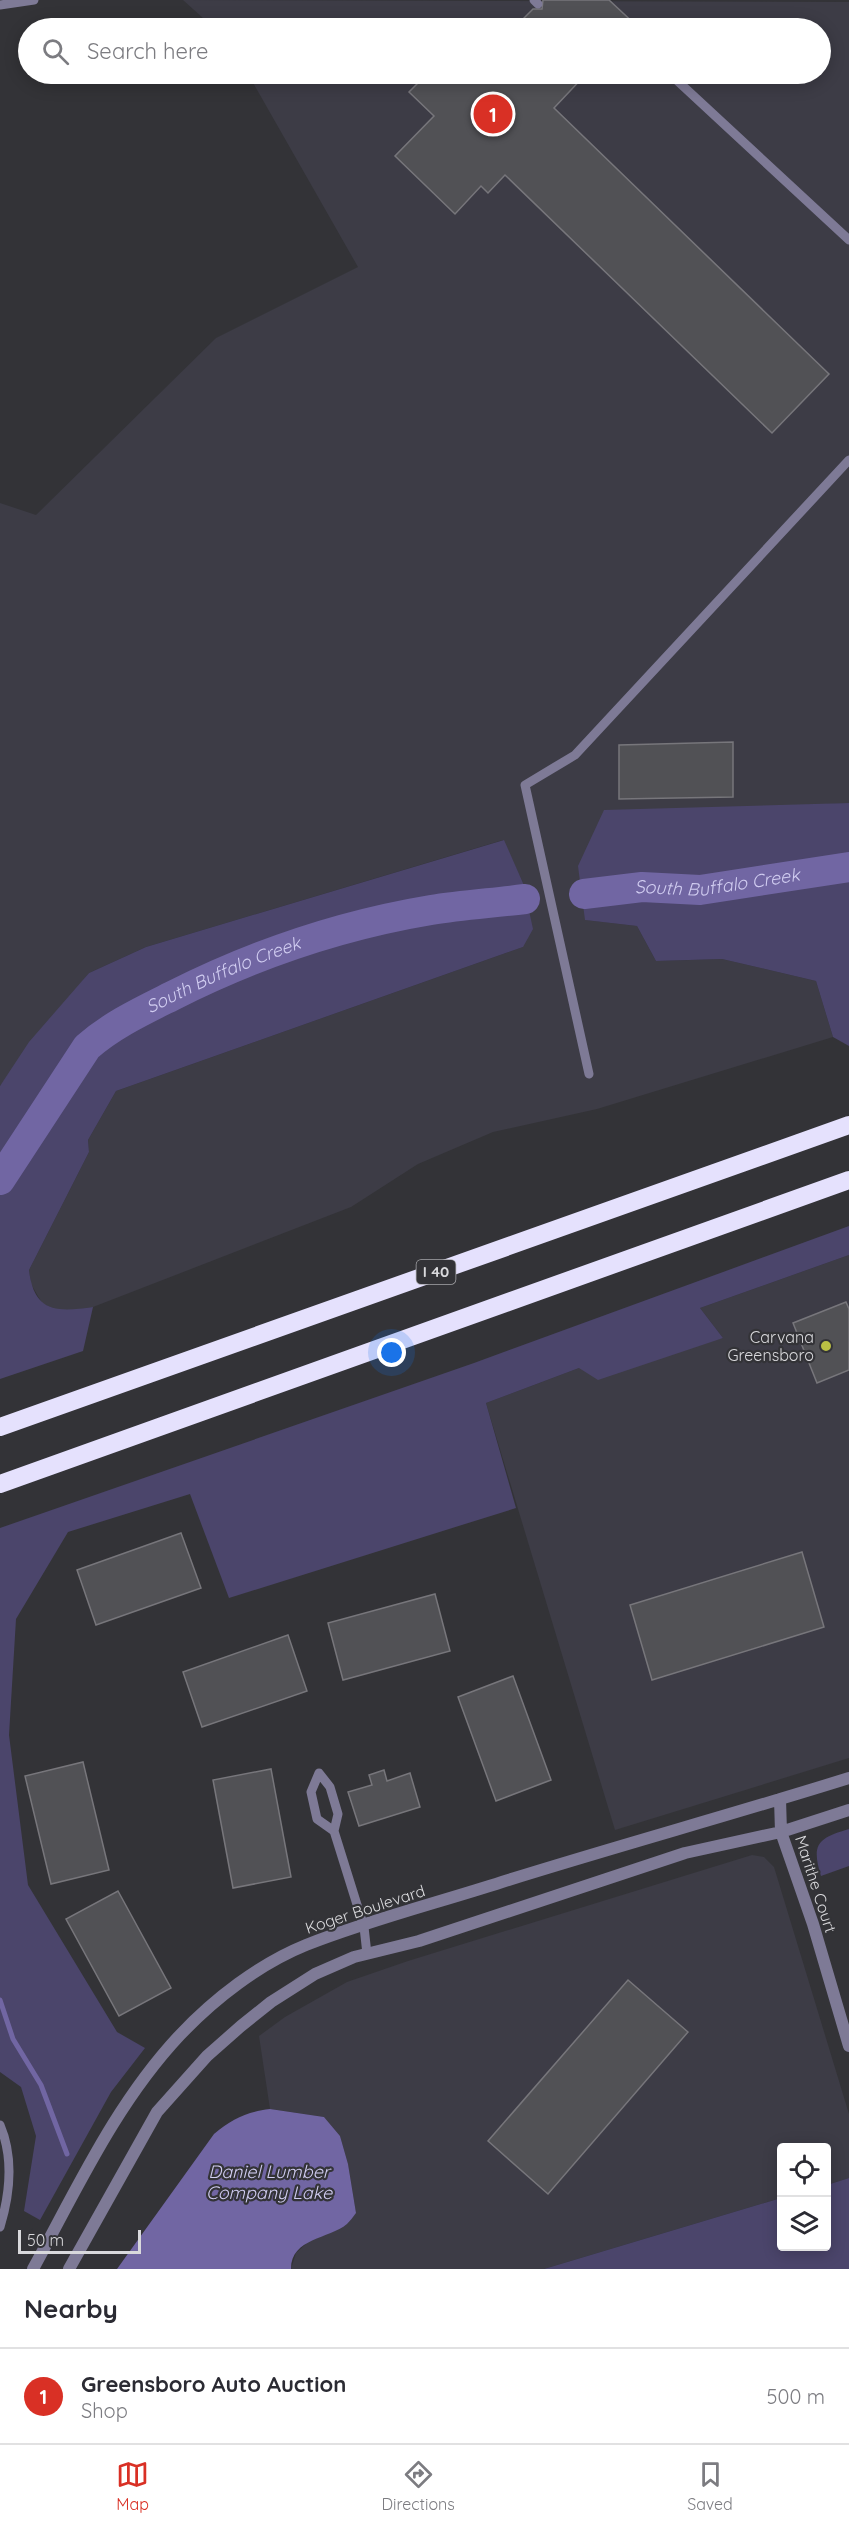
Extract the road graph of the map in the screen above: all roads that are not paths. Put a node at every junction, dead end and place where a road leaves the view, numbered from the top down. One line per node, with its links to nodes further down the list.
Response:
1 (34, 0): 2 (lane)
2 (0, 5)
3 (681, 84): 4 (lane)
4 (849, 240)
5 (849, 460): 6 (lane)
6 (589, 1074)
7 (849, 1125): 9 (highway, I 40)
8 (849, 1180): 10 (highway)
9 (0, 1427)
10 (0, 1484)
11 (849, 1778): 12 (street, Koger Boulevard)
12 (780, 1799): 15 (street, Marithe Court); 16 (street, Koger Boulevard)
13 (849, 1810): 15 (street)
14 (334, 1831): 14 (lane); 16 (lane)
15 (781, 1832): 17 (street); 18 (street, Marithe Court)
16 (364, 1926): 17 (lane); 21 (street, Koger Boulevard)
17 (367, 1954): 22 (street)
18 (849, 2046)
19 (0, 2125): 20 (lane)
20 (0, 2228)
21 (33, 2269)
22 (69, 2269)

